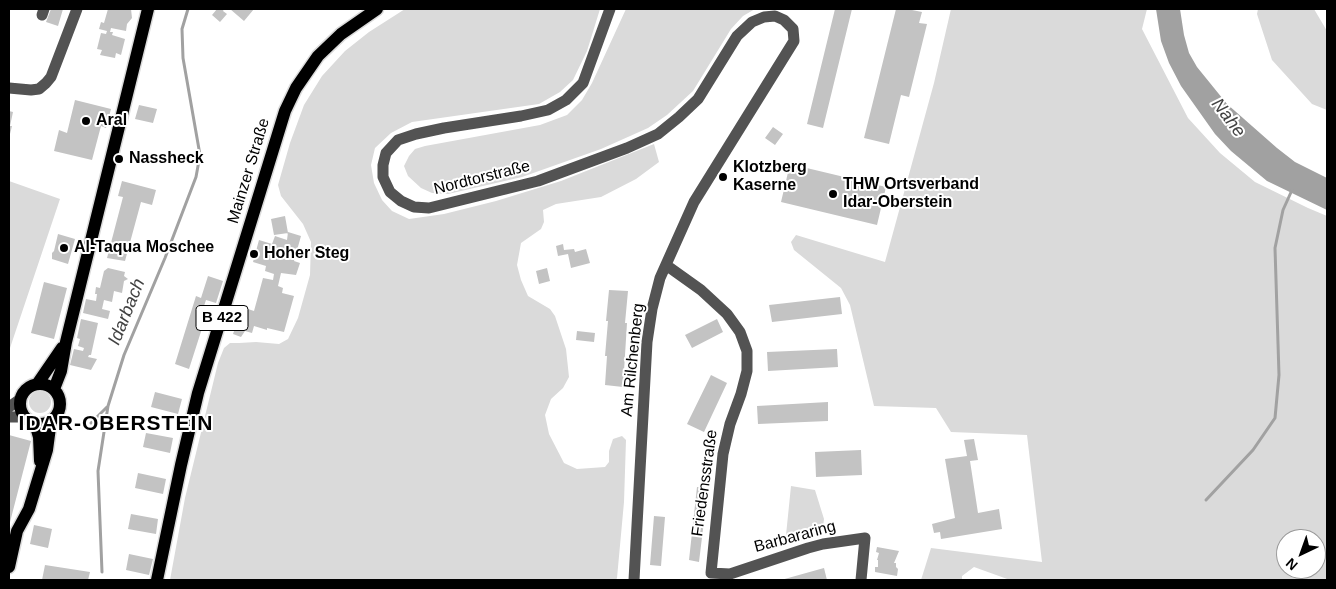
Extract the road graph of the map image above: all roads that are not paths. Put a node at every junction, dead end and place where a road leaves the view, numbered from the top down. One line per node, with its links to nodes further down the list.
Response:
1 (77, 9): 6 (street)
2 (148, 9): 8 (main road)
3 (377, 9): 18 (main road, Mainzer Straße / B 422)
4 (610, 9): 5 (street, Nordtorstraße)
5 (793, 29): 7 (street, Am Rilchenberg)
6 (9, 88)
7 (666, 265): 17 (street, Friedensstraße); 19 (street, Am Rilchenberg)
8 (66, 342): 9 (main road); 10 (main road)
9 (38, 383): 10 (main road); 11 (main road)
10 (54, 389): 14 (main road)
11 (14, 403): 13 (main road)
12 (9, 417): 13 (street)
13 (29, 420): 14 (main road); 15 (main road)
14 (52, 420): 15 (main road)
15 (40, 471): 16 (main road)
16 (9, 567)
17 (730, 577): 20 (street, Barbararing)
18 (157, 580)
19 (634, 580)
20 (861, 580)

